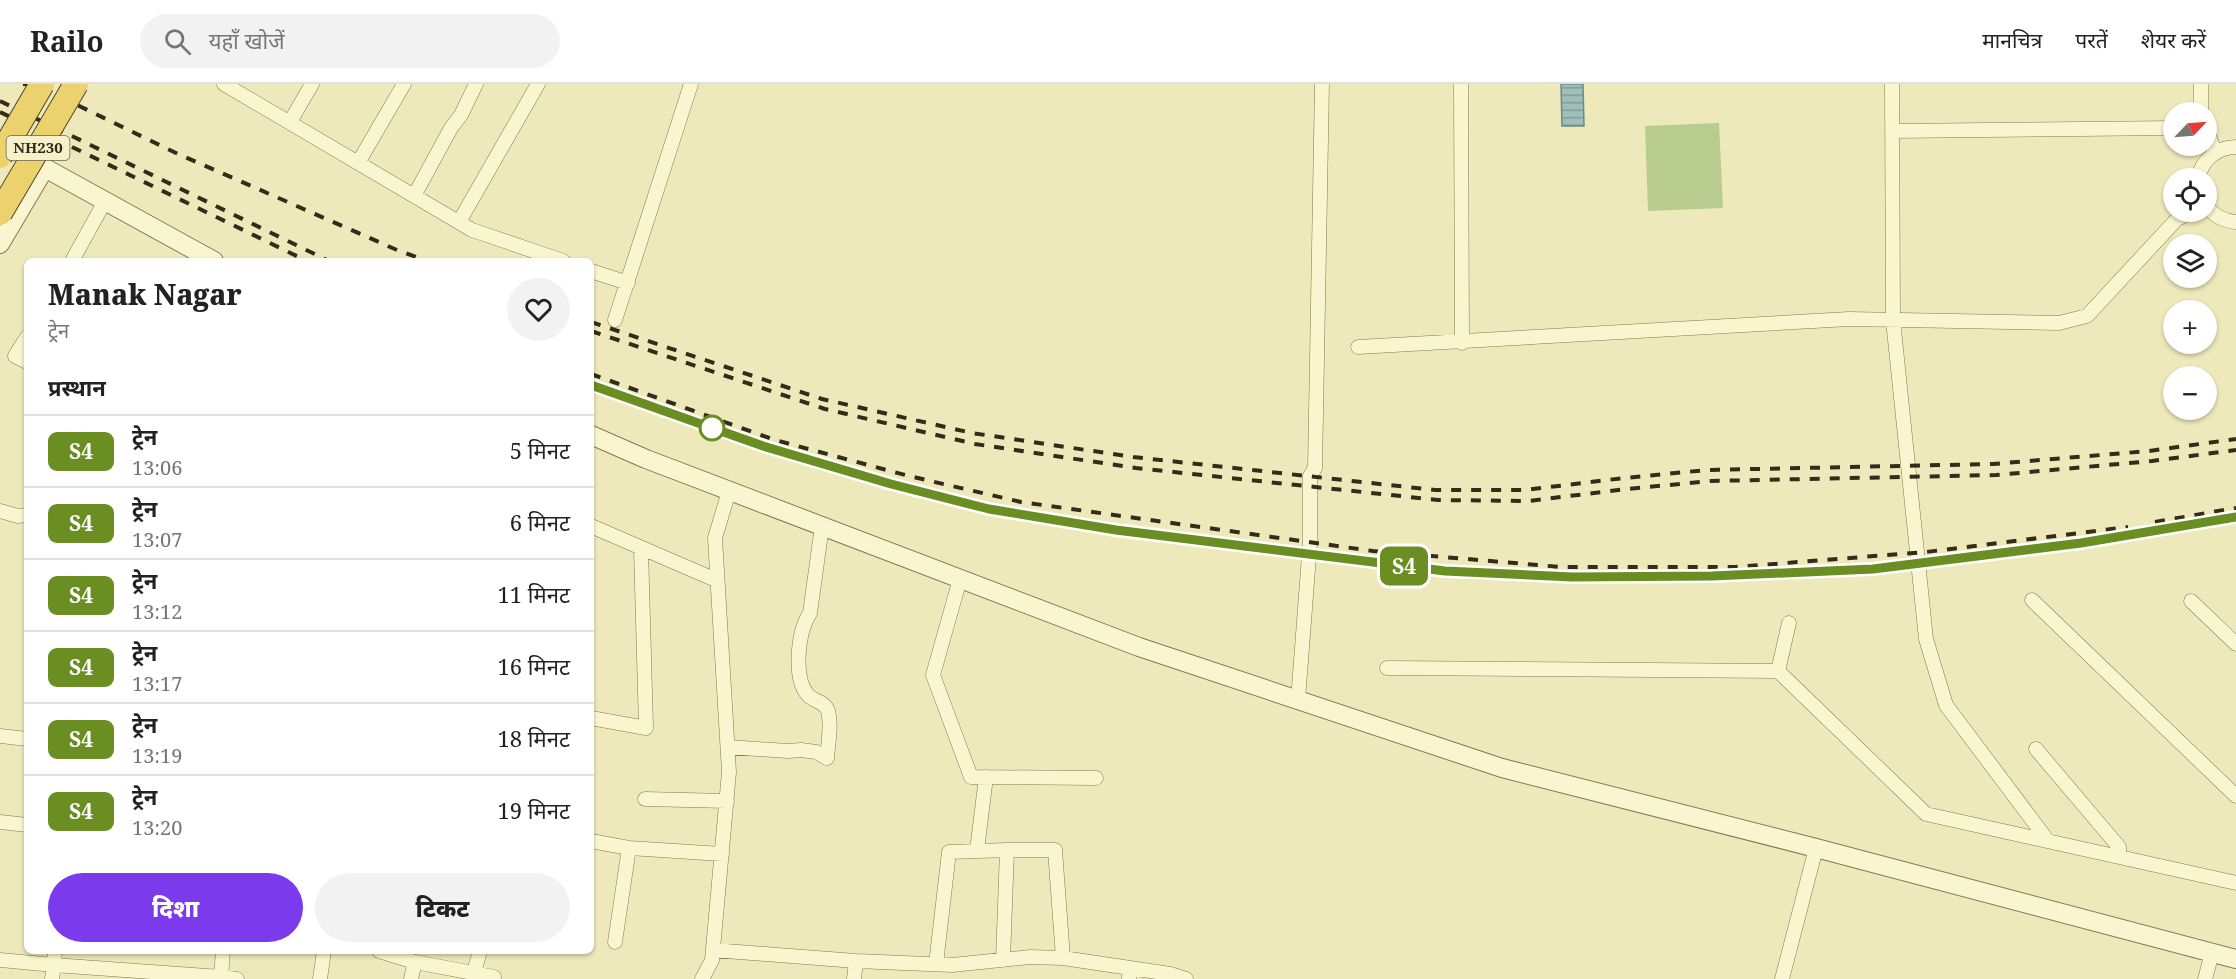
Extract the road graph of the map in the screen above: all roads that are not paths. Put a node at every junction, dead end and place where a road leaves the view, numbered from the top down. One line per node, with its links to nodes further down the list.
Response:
1 (42, 84): 19 (highway, NH230, bridge)
2 (76, 84): 25 (highway, NH230, bridge)
3 (224, 84): 14 (street)
4 (312, 84): 14 (street)
5 (404, 84): 21 (street)
6 (476, 84): 23 (street)
7 (538, 84): 27 (street)
8 (691, 84): 35 (street)
9 (1322, 84): 57 (street)
10 (1461, 84): 39 (street)
11 (1892, 84): 16 (street)
12 (2201, 84): 13 (street)
13 (2201, 102)
14 (290, 122): 21 (street)
15 (2163, 128): 16 (street)
16 (1892, 131): 37 (street)
17 (2236, 147): 18 (street)
18 (2217, 151)
19 (0, 156)
20 (2211, 156): 22 (street)
21 (358, 163): 23 (street)
22 (2201, 168)
23 (414, 196): 27 (street)
24 (105, 201): 30 (street); 31 (street); 32 (street)
25 (0, 213)
26 (2217, 217): 29 (street)
27 (459, 222): 33 (street)
28 (2174, 222): 37 (street)
29 (2236, 222)
30 (0, 244)
31 (74, 258)
32 (209, 258)
33 (554, 258)
34 (594, 271): 35 (street)
35 (628, 283): 36 (street)
36 (615, 320)
37 (1893, 320): 39 (street); 70 (street)
38 (24, 342): 41 (street)
39 (1462, 343): 40 (street)
40 (1358, 347)
41 (24, 361)
42 (594, 436): 43 (street)
43 (729, 491): 46 (street); 50 (street)
44 (0, 511): 45 (street)
45 (24, 515)
46 (822, 526): 49 (street); 61 (street)
47 (594, 527): 48 (street)
48 (641, 549): 50 (street); 58 (street)
49 (960, 579): 57 (street); 63 (street)
50 (716, 580): 61 (street)
51 (2032, 600): 65 (street)
52 (2192, 602): 54 (street)
53 (1790, 623): 56 (street)
54 (2236, 644)
55 (1387, 668): 56 (street)
56 (1778, 671): 70 (street)
57 (1298, 700): 73 (street)
58 (594, 719)
59 (0, 736): 60 (street)
60 (24, 739)
61 (728, 747): 67 (street)
62 (2036, 749): 77 (street)
63 (986, 777): 64 (street); 74 (street)
64 (1096, 778)
65 (2236, 796)
66 (645, 799): 67 (street)
67 (727, 801): 76 (street)
68 (0, 822): 69 (street)
69 (24, 825)
70 (2048, 841): 77 (street)
71 (594, 842): 72 (street)
72 (629, 848): 76 (street); 79 (street)
73 (1816, 848): 81 (street); 105 (street)
74 (977, 850): 75 (street); 93 (street)
75 (1007, 850): 87 (street); 90 (street)
76 (722, 854): 80 (street)
77 (2120, 857): 78 (street)
78 (2236, 883)
79 (615, 942)
80 (712, 950): 91 (street); 102 (street)
81 (2212, 953): 88 (street); 106 (street)
82 (223, 954): 96 (street)
83 (324, 954): 100 (street)
84 (390, 954): 92 (street)
85 (479, 954): 94 (street)
86 (54, 958): 89 (street); 96 (street); 98 (street)
87 (1063, 958): 90 (street); 95 (street)
88 (2236, 959)
89 (0, 960)
90 (1003, 960): 93 (street)
91 (856, 961): 93 (street); 103 (street)
92 (415, 962): 94 (street); 101 (street)
93 (936, 964)
94 (474, 972): 97 (street)
95 (1129, 974): 104 (street)
96 (221, 978): 99 (street)
97 (496, 978)
98 (52, 979)
99 (237, 979)
100 (320, 979)
101 (411, 979)
102 (702, 979)
103 (854, 979)
104 (1186, 979)
105 (1782, 979)
106 (2205, 979)

